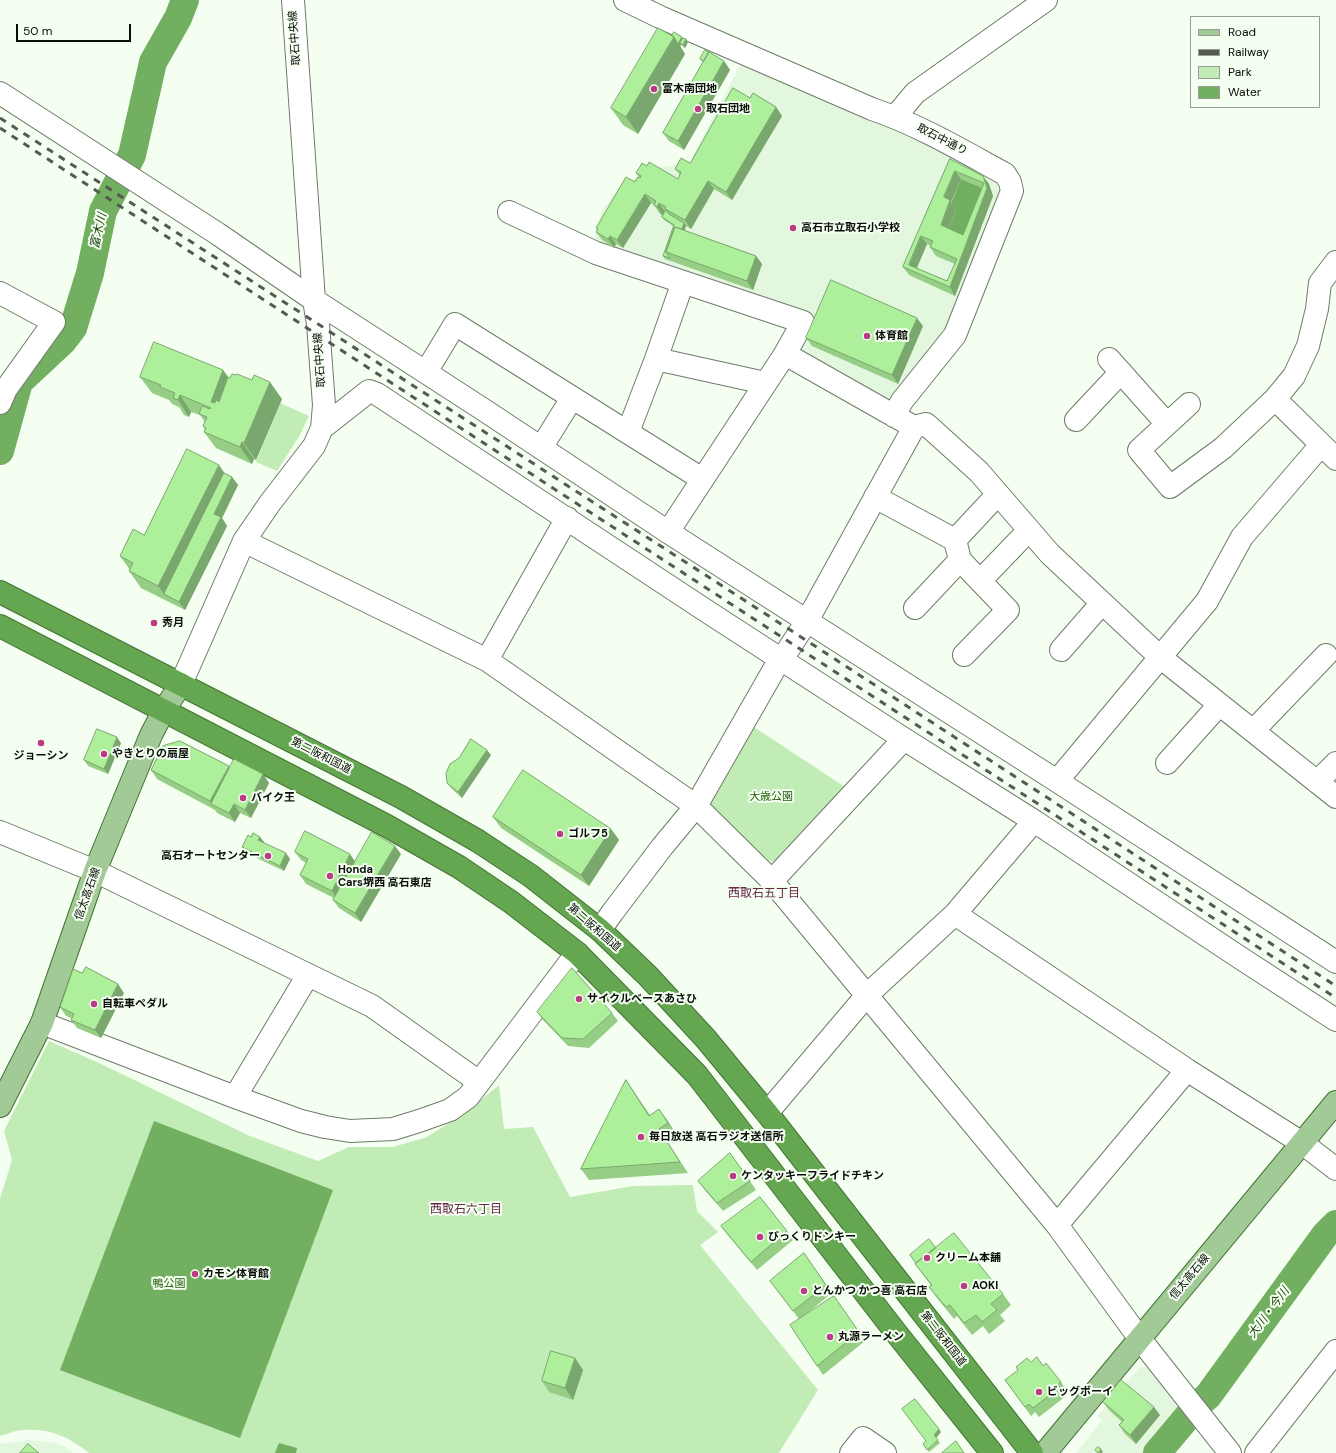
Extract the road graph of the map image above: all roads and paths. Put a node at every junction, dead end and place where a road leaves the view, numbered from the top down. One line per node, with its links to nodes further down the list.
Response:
1 (293, 0): 10 (street, 取石中央線)
2 (624, 0): 5 (street, 取石中通り)
3 (1046, 0): 5 (street)
4 (0, 93): 10 (street)
5 (895, 117): 19 (street, 取石中通り)
6 (509, 212): 8 (street)
7 (1336, 262): 16 (street)
8 (683, 282): 11 (street); 12 (street)
9 (0, 293): 17 (street)
10 (314, 300): 13 (street); 23 (street, 取石中央線)
11 (784, 354): 14 (street); 19 (street)
12 (656, 360): 14 (street); 24 (street)
13 (426, 372): 15 (street); 25 (street)
14 (765, 383): 27 (street)
15 (572, 398): 24 (street); 25 (street)
16 (1275, 399): 21 (street); 26 (street)
17 (0, 403)
18 (1189, 404): 21 (street)
19 (894, 416): 22 (street)
20 (1076, 420): 21 (street)
21 (1167, 424)
22 (914, 427): 28 (street); 29 (street)
23 (322, 428): 30 (street); 33 (street, 取石中央線)
24 (628, 432): 27 (street)
25 (541, 448): 32 (street)
26 (1328, 452): 44 (street)
27 (702, 479): 32 (street)
28 (998, 494): 31 (street); 34 (street)
29 (875, 497): 34 (street); 39 (street)
30 (567, 518): 45 (street); 46 (street)
31 (1029, 530): 35 (street); 37 (street)
32 (668, 532): 39 (street)
33 (244, 541): 46 (street); 47 (street, 取石中央線)
34 (958, 550): 35 (street); 38 (street)
35 (980, 581): 43 (street)
36 (0, 592): 47 (highway, 第二阪和国道)
37 (1102, 603): 41 (street); 44 (street)
38 (915, 608)
39 (807, 621): 45 (street); 54 (street)
40 (0, 626): 49 (highway)
41 (1061, 650)
42 (1326, 654): 50 (street)
43 (964, 655)
44 (1160, 657): 48 (street); 54 (street)
45 (782, 659): 51 (street); 57 (street)
46 (487, 660): 57 (street)
47 (181, 684): 49 (main road, 信太高石線); 63 (highway, 第二阪和国道)
48 (1219, 704): 50 (street); 52 (street)
49 (164, 710): 60 (main road, 信太高石線); 64 (highway)
50 (1253, 731): 55 (street)
51 (904, 739): 58 (street); 61 (street)
52 (1167, 763)
53 (1336, 763): 55 (street)
54 (1057, 781): 65 (street)
55 (1317, 782): 56 (street)
56 (1336, 797)
57 (696, 806): 61 (street); 63 (street)
58 (1034, 821): 62 (street); 68 (street)
59 (0, 832): 60 (street)
60 (95, 871): 66 (street); 69 (main road, 信太高石線)
61 (772, 881): 67 (street)
62 (955, 914): 67 (street); 70 (street)
63 (600, 930): 75 (highway, 第二阪和国道)
64 (577, 953): 71 (street); 83 (highway)
65 (1336, 962)
66 (308, 974): 71 (street); 72 (street)
67 (867, 995): 75 (street); 78 (street)
68 (1336, 1020)
69 (42, 1023): 72 (street); 74 (main road, 信太高石線)
70 (1187, 1070): 76 (street); 78 (street)
71 (479, 1082): 72 (street)
72 (235, 1098)
73 (1336, 1102): 76 (main road, 信太高石線)
74 (0, 1106)
75 (767, 1113): 84 (highway, 第二阪和国道)
76 (1302, 1143): 77 (street); 79 (main road, 信太高石線)
77 (1336, 1169)
78 (1057, 1225): 79 (street)
79 (1140, 1339): 85 (main road, 信太高石線); 86 (street)
80 (1335, 1355): 87 (street)
81 (851, 1453): 82 (street)
82 (885, 1453)
83 (992, 1453)
84 (1032, 1453)
85 (1045, 1453)
86 (1230, 1453)
87 (1256, 1453)

